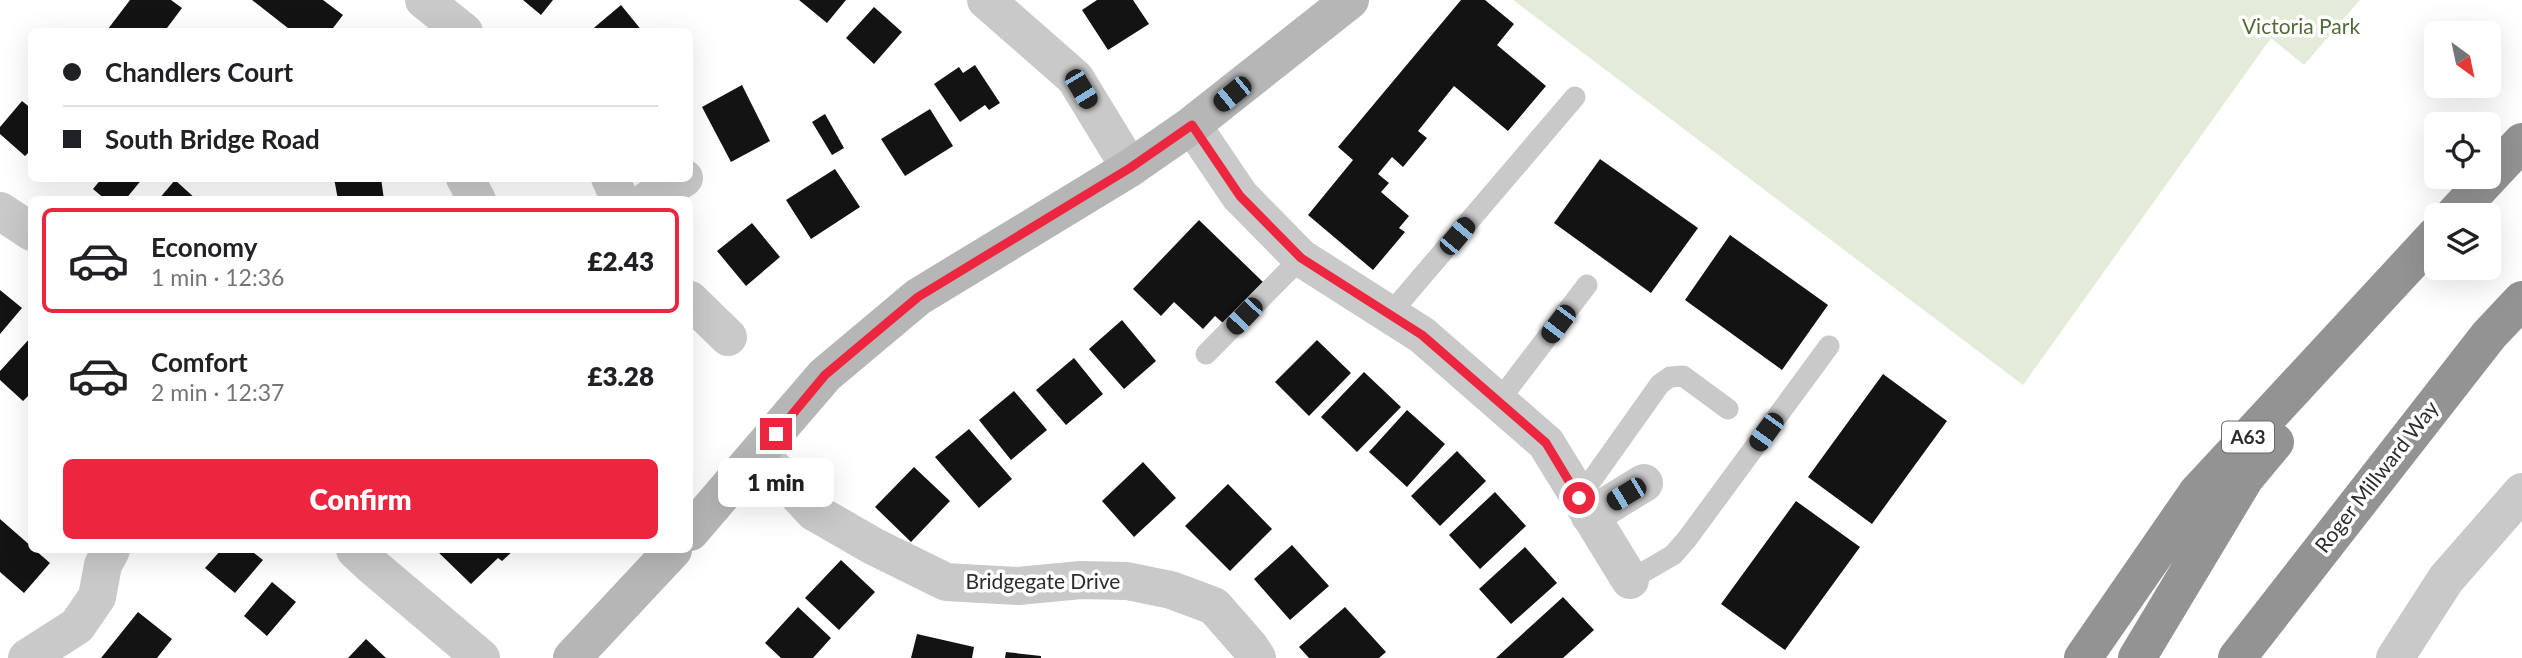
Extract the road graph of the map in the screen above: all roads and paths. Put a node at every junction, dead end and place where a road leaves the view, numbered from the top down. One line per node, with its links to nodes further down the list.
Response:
1 (424, 0): 4 (street)
2 (986, 0): 8 (street)
3 (1350, 0): 6 (street)
4 (459, 28)
5 (1575, 97): 21 (lane)
6 (1192, 125): 8 (street); 16 (street)
7 (2522, 143): 11 (highway); 12 (highway)
8 (1130, 168): 27 (street)
9 (678, 182): 10 (street)
10 (655, 196)
11 (2465, 203)
12 (2474, 203)
13 (0, 211): 14 (street)
14 (28, 229)
15 (2424, 248): 41 (highway, A63)
16 (1301, 258): 21 (street); 24 (lane)
17 (2424, 263): 42 (highway, A63)
18 (1587, 285): 25 (lane)
19 (2522, 300): 35 (highway, Roger Millward Way)
20 (693, 303): 22 (street)
21 (1389, 315): 25 (street)
22 (728, 337)
23 (1829, 346): 36 (lane)
24 (1206, 354)
25 (1498, 402): 30 (street)
26 (1728, 409): 30 (lane)
27 (760, 454): 31 (street); 40 (street, Bridgegate Drive)
28 (1644, 483): 30 (street)
29 (2522, 492): 45 (street)
30 (1585, 507): 36 (street)
31 (693, 530)
32 (109, 553): 37 (street)
33 (358, 553): 38 (street)
34 (671, 553): 39 (street)
35 (2313, 559): 43 (highway, Roger Millward Way); 44 (highway)
36 (1630, 580)
37 (27, 658)
38 (481, 658)
39 (572, 658)
40 (1257, 658)
41 (2083, 658)
42 (2137, 658)
43 (2237, 658)
44 (2260, 658)
45 (2395, 658)

